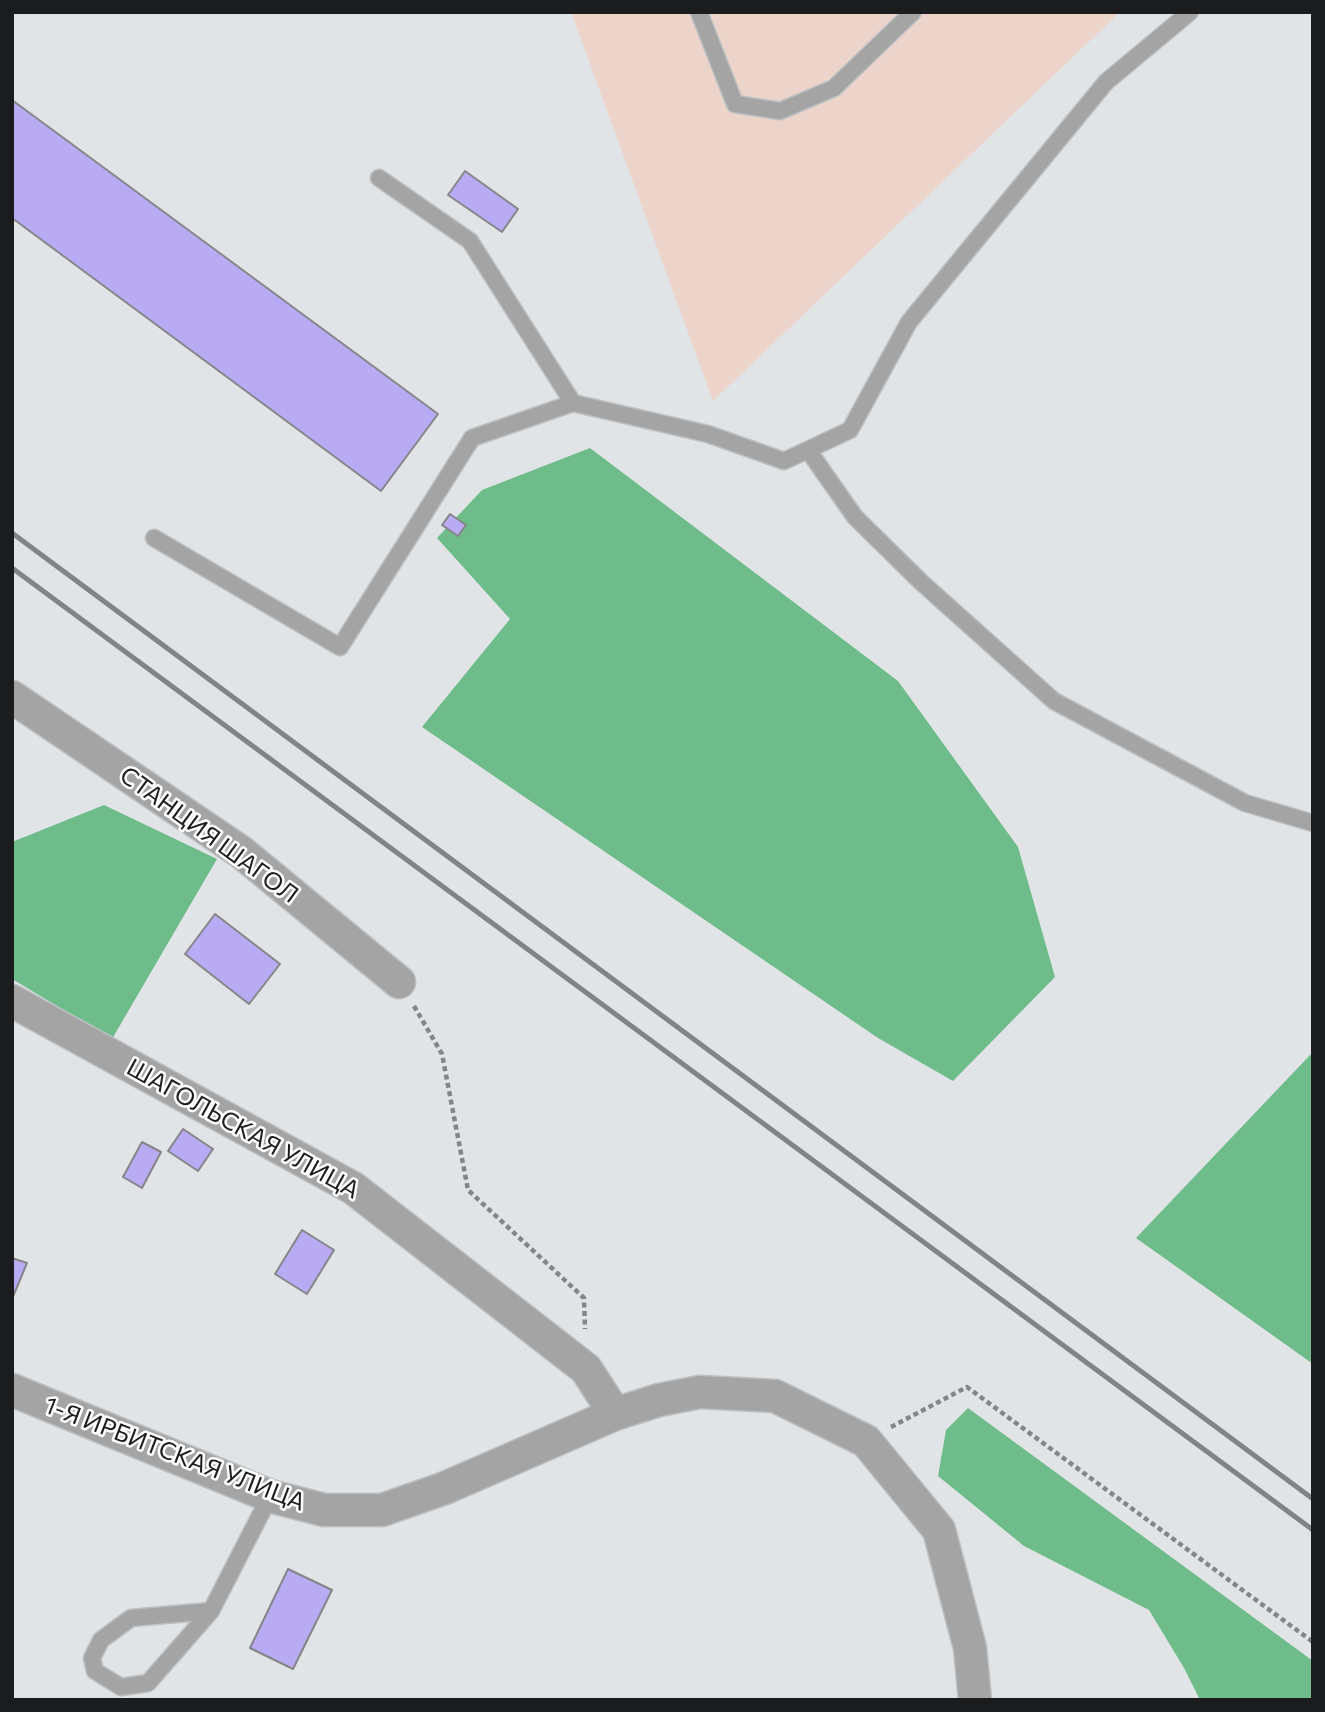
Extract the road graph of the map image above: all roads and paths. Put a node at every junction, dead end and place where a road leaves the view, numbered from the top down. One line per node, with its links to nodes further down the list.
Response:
1 (699, 12): 2 (lane)
2 (913, 12)
3 (1190, 12): 6 (lane)
4 (379, 178): 5 (lane)
5 (573, 403): 6 (lane); 7 (lane)
6 (808, 450): 9 (lane)
7 (154, 538)
8 (12, 697): 10 (street, СТАНЦИЯ ШАГОЛ)
9 (1313, 822)
10 (400, 982): 12 (path)
11 (12, 1002): 12 (street, ШАГОЛЬСКАЯ УЛИЦА)
12 (586, 1369): 14 (street, ШАГОЛЬСКАЯ УЛИЦА)
13 (12, 1390): 16 (street, 1-Я ИРБИТСКАЯ УЛИЦА)
14 (615, 1414): 15 (street, 1-Я ИРБИТСКАЯ УЛИЦА); 16 (street, 1-Я ИРБИТСКАЯ УЛИЦА)
15 (866, 1441): 18 (path); 19 (street)
16 (270, 1496): 17 (lane)
17 (211, 1611): 17 (lane)
18 (1313, 1642)
19 (975, 1700)

